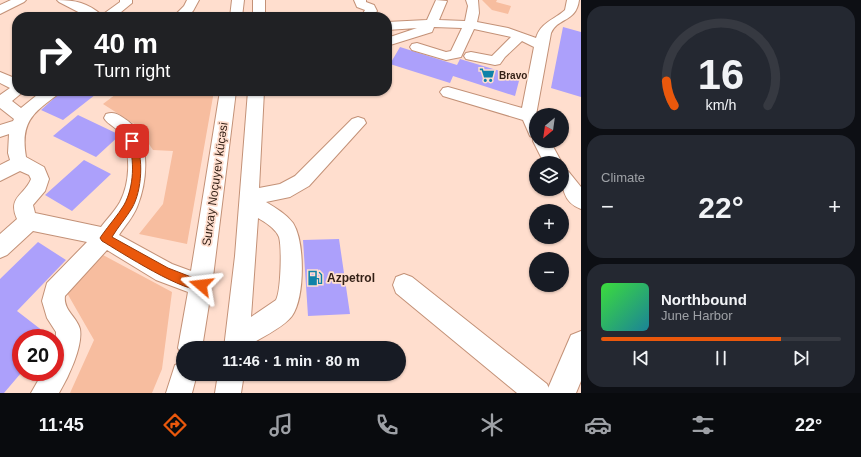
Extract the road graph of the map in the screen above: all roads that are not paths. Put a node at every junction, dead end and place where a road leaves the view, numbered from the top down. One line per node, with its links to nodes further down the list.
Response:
1 (20, 0): 11 (street)
2 (126, 0): 13 (street)
3 (193, 0): 14 (street)
4 (238, 0): 15 (street)
5 (259, 0): 16 (street)
6 (360, 0): 17 (street)
7 (472, 0): 19 (street)
8 (573, 0): 23 (street)
9 (68, 1): 12 (street)
10 (441, 1): 18 (street)
11 (0, 10)
12 (88, 12)
13 (114, 12)
14 (185, 12)
15 (237, 12)
16 (259, 12)
17 (370, 12)
18 (432, 22): 19 (street); 20 (street); 22 (street)
19 (471, 24): 21 (street); 24 (street)
20 (392, 26)
21 (520, 36): 23 (street); 25 (street)
22 (392, 40)
23 (541, 45): 33 (street)
24 (417, 47)
25 (471, 56)
26 (0, 77): 27 (street)
27 (12, 83)
28 (448, 92): 34 (street)
29 (12, 94): 37 (street)
30 (45, 96): 37 (street)
31 (227, 96): 46 (street, Surxay Noçuyev küçəsi)
32 (256, 96): 41 (street)
33 (530, 108)
34 (529, 116)
35 (112, 118): 44 (street)
36 (358, 123): 41 (street)
37 (13, 125): 38 (street)
38 (20, 162): 39 (street); 43 (street)
39 (0, 174)
40 (569, 185): 42 (street)
41 (249, 200): 49 (street); 50 (street)
42 (581, 201)
43 (29, 221): 44 (street); 45 (street)
44 (105, 238): 46 (street); 54 (street)
45 (0, 248)
46 (201, 285): 48 (street, Surxay Noçuyev küçəsi)
47 (404, 285): 57 (street)
48 (191, 341)
49 (236, 341)
50 (239, 341)
51 (581, 345): 58 (main road)
52 (182, 381): 55 (street)
53 (230, 381): 56 (street)
54 (44, 393)
55 (179, 393)
56 (228, 393)
57 (538, 393)
58 (561, 393)

